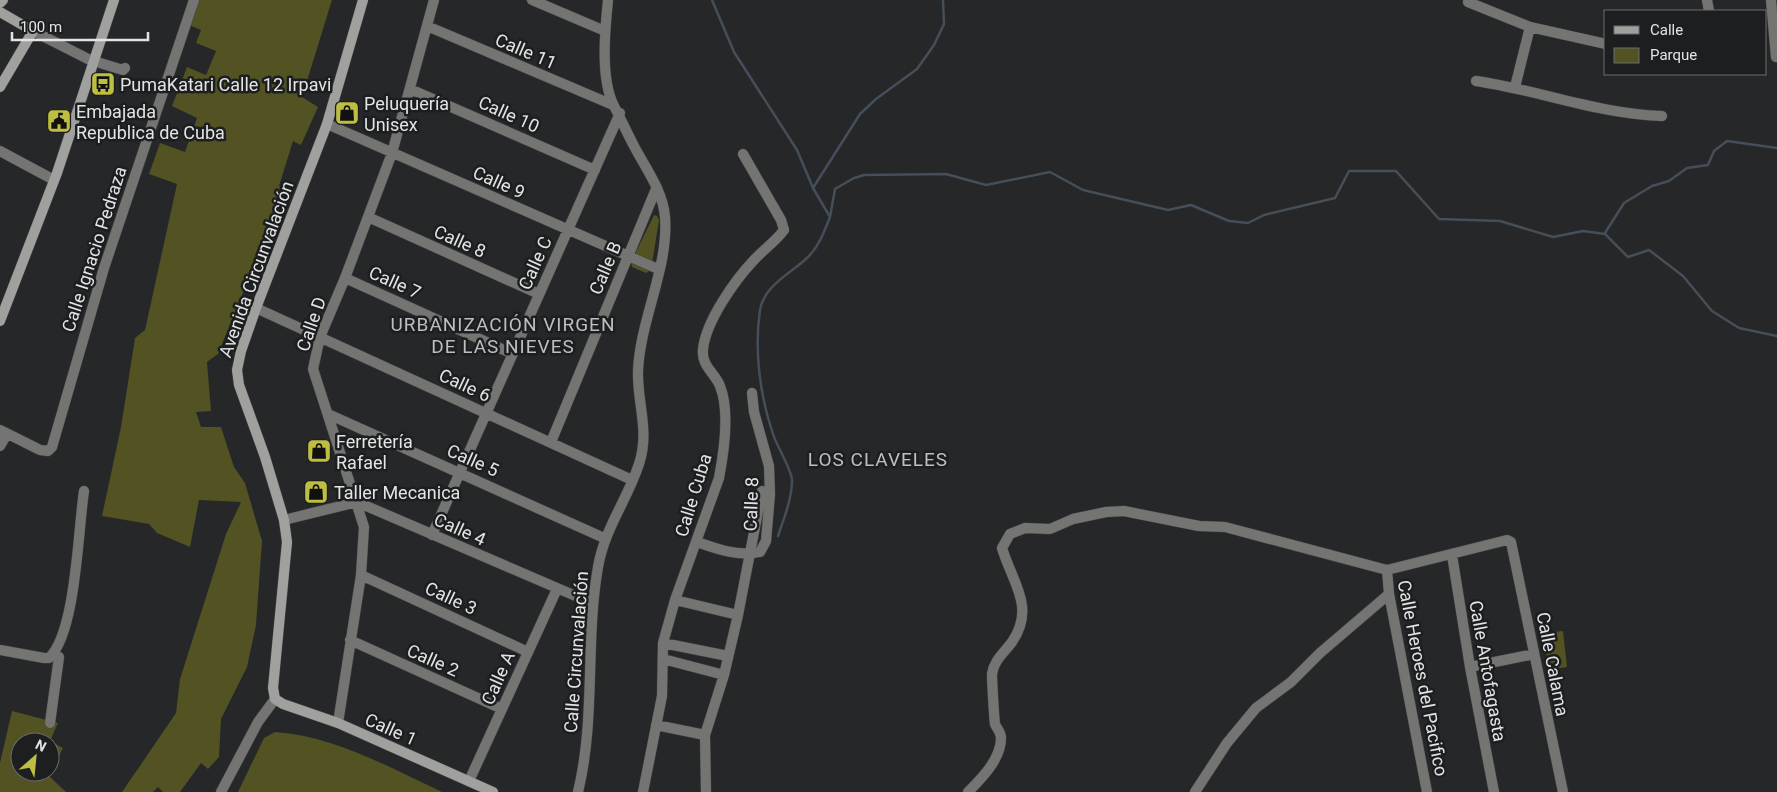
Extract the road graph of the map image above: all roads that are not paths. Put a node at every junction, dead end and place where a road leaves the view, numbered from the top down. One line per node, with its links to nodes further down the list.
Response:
1 (3, 0): 10 (street)
2 (114, 0): 18 (street)
3 (194, 0): 46 (street, Calle Ignacio Pedraza)
4 (362, 0): 26 (street, Avenida Circunvalación)
5 (434, 0): 12 (street, Calle D)
6 (532, 0): 14 (street)
7 (608, 0): 14 (street, Calle Circunvalación)
8 (1771, 0): 17 (street)
9 (1468, 2): 13 (street)
10 (0, 3)
11 (0, 12): 15 (street)
12 (427, 26): 23 (street, Calle D); 24 (street, Calle 11)
13 (1530, 27): 16 (street); 21 (street)
14 (605, 30): 24 (street, Calle Circunvalación)
15 (33, 31): 18 (street); 22 (street)
16 (1604, 44)
17 (1773, 57)
18 (97, 63): 19 (street); 31 (street)
19 (125, 68)
20 (1476, 81): 21 (street)
21 (1516, 86): 25 (street)
22 (0, 87)
23 (410, 89): 28 (street, Calle D); 30 (street, Calle 10)
24 (617, 109): 30 (street, Calle C); 32 (street, Calle Circunvalación)
25 (1662, 116)
26 (326, 124): 28 (street, Calle 9); 39 (street, Avenida Circunvalación)
27 (0, 151): 31 (street)
28 (392, 153): 33 (street, Calle D); 34 (street, Calle 9)
29 (742, 154): 57 (street, Calle Cuba)
30 (594, 170): 34 (street, Calle C)
31 (54, 180): 40 (street)
32 (656, 189): 35 (street, Calle B); 36 (street, Calle Circunvalación)
33 (368, 217): 37 (street, Calle D); 38 (street, Calle 8)
34 (568, 230): 35 (street, Calle 9); 38 (street, Calle C)
35 (628, 256): 36 (street, Calle 9); 47 (street, Calle B)
36 (658, 269): 50 (street, Calle Circunvalación)
37 (345, 278): 41 (street, Calle D); 42 (street, Calle 7)
38 (539, 294): 42 (street, Calle C)
39 (256, 308): 41 (street, Calle 6); 54 (street, Avenida Circunvalación)
40 (0, 321)
41 (320, 337): 44 (street, Calle 6); 45 (street, Calle D)
42 (513, 354): 44 (street, Calle C)
43 (752, 392): 58 (street, Calle 8)
44 (486, 413): 47 (street, Calle 6); 49 (street, Calle C)
45 (328, 414): 49 (street, Calle 5); 53 (street, Calle D)
46 (4, 432): 48 (street)
47 (550, 442): 50 (street, Calle 6)
48 (0, 446)
49 (460, 472): 55 (street, Calle C); 56 (street, Calle 5)
50 (632, 480): 56 (street, Calle Circunvalación)
51 (762, 491): 58 (street)
52 (84, 492): 72 (street)
53 (357, 502): 54 (street); 55 (street, Calle 4); 61 (street, Calle D)
54 (284, 520): 77 (street, Avenida Circunvalación)
55 (432, 535): 62 (street, Calle 4)
56 (604, 538): 65 (street, Calle Circunvalación)
57 (697, 542): 58 (street, Calle 8); 64 (street, Calle Cuba)
58 (750, 554): 66 (street)
59 (1452, 555): 60 (street); 71 (street, Calle Calama); 75 (street, Calle Antofagasta)
60 (1387, 570): 63 (street, Calle Heroes del Pacifico); 89 (street)
61 (361, 575): 67 (street, Calle D); 70 (street, Calle 3)
62 (557, 589): 65 (street, Calle 4); 70 (street, Calle A)
63 (1389, 594): 90 (street); 91 (street, Calle Heroes del Pacifico)
64 (675, 600): 66 (street); 68 (street, Calle Cuba)
65 (592, 603): 86 (street, Calle Circunvalación)
66 (738, 615): 73 (street)
67 (350, 640): 78 (street, Calle 2); 80 (street, Calle D)
68 (663, 643): 73 (street); 74 (street, Calle Cuba)
69 (0, 650): 72 (street)
70 (528, 652): 78 (street, Calle A)
71 (1534, 654): 75 (street); 93 (street, Calle Calama)
72 (56, 656): 79 (street)
73 (728, 656): 76 (street)
74 (663, 660): 76 (street); 81 (street, Calle Cuba)
75 (1470, 667): 92 (street, Calle Antofagasta)
76 (724, 675): 82 (street)
77 (275, 699): 80 (street, Calle 1); 84 (street)
78 (502, 709): 83 (street, Calle A)
79 (50, 722)
80 (338, 724): 83 (street, Calle 1)
81 (656, 725): 82 (street); 87 (street, Calle Cuba)
82 (705, 735): 88 (street)
83 (469, 781): 85 (street, Calle 1)
84 (221, 792)
85 (493, 792)
86 (578, 792)
87 (643, 792)
88 (706, 792)
89 (968, 792)
90 (1195, 792)
91 (1428, 792)
92 (1494, 792)
93 (1563, 792)

